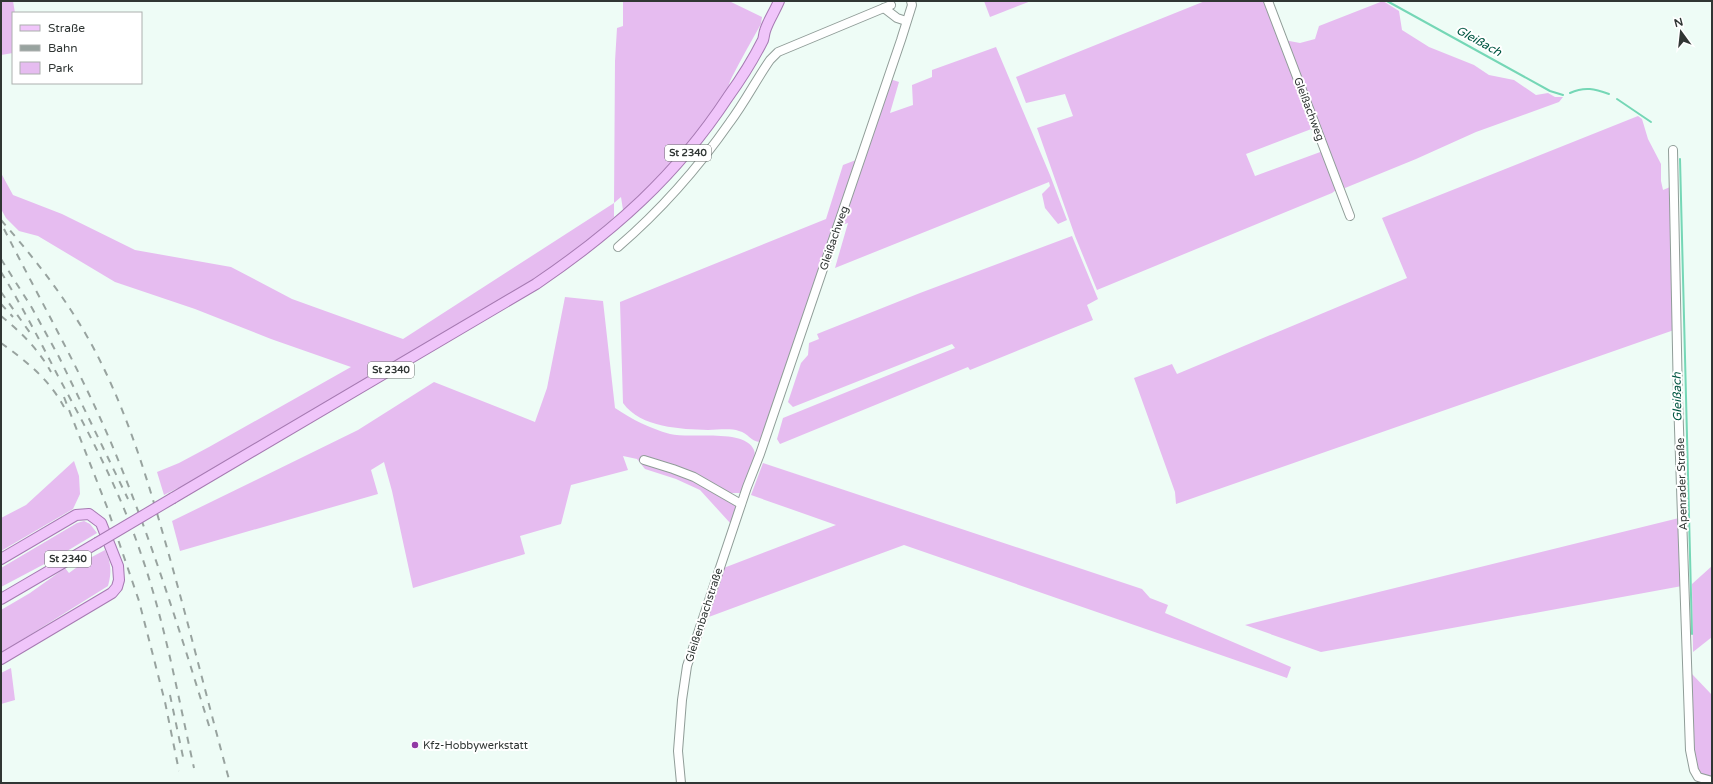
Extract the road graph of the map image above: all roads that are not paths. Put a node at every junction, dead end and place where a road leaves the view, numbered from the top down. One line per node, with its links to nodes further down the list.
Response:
1 (779, 1): 6 (main road, St 2340)
2 (786, 1): 6 (main road, St 2340)
3 (911, 1): 5 (street, Gleißachweg)
4 (1268, 1): 8 (street, Gleißachweg)
5 (906, 21): 9 (street); 10 (street, Gleißachweg)
6 (764, 38): 14 (main road, St 2340, bridge)
7 (1672, 150): 16 (street, Apenrader Straße)
8 (1350, 216)
9 (618, 247)
10 (760, 454): 12 (street, Gleißenbachstraße)
11 (644, 460): 12 (street)
12 (741, 504): 17 (street, Gleißenbachstraße)
13 (1, 559): 15 (main road)
14 (1, 599)
15 (1, 659)
16 (1712, 781)
17 (681, 783)

